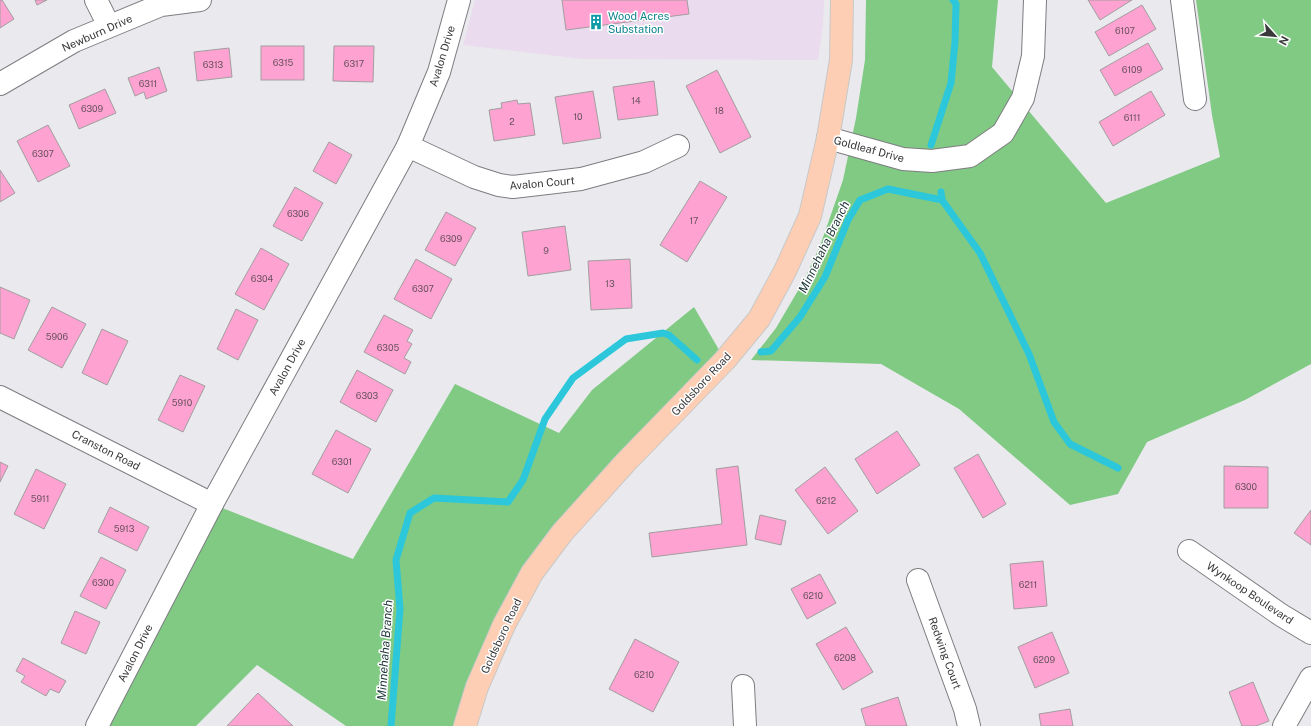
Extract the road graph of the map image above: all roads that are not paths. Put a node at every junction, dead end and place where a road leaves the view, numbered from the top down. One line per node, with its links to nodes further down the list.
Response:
1 (96, 0): 7 (street)
2 (200, 0): 7 (street, Newburn Drive)
3 (459, 0): 11 (street, Avalon Drive)
4 (842, 0): 10 (main road, Goldsboro Road)
5 (1035, 0): 10 (street, Goldleaf Drive)
6 (1182, 0): 9 (street)
7 (109, 26): 8 (street, Newburn Drive)
8 (0, 84)
9 (1195, 99)
10 (828, 138): 21 (main road, Goldsboro Road)
11 (408, 146): 12 (street, Avalon Court); 14 (street, Avalon Drive)
12 (678, 146)
13 (0, 397): 14 (street, Cranston Road)
14 (212, 504): 20 (street, Avalon Drive)
15 (1189, 551): 17 (street, Wynkoop Boulevard)
16 (918, 580): 23 (street, Redwing Court)
17 (1311, 633)
18 (1311, 678): 24 (street)
19 (743, 686): 22 (street)
20 (97, 726)
21 (465, 726)
22 (746, 726)
23 (969, 726)
24 (1284, 726)

